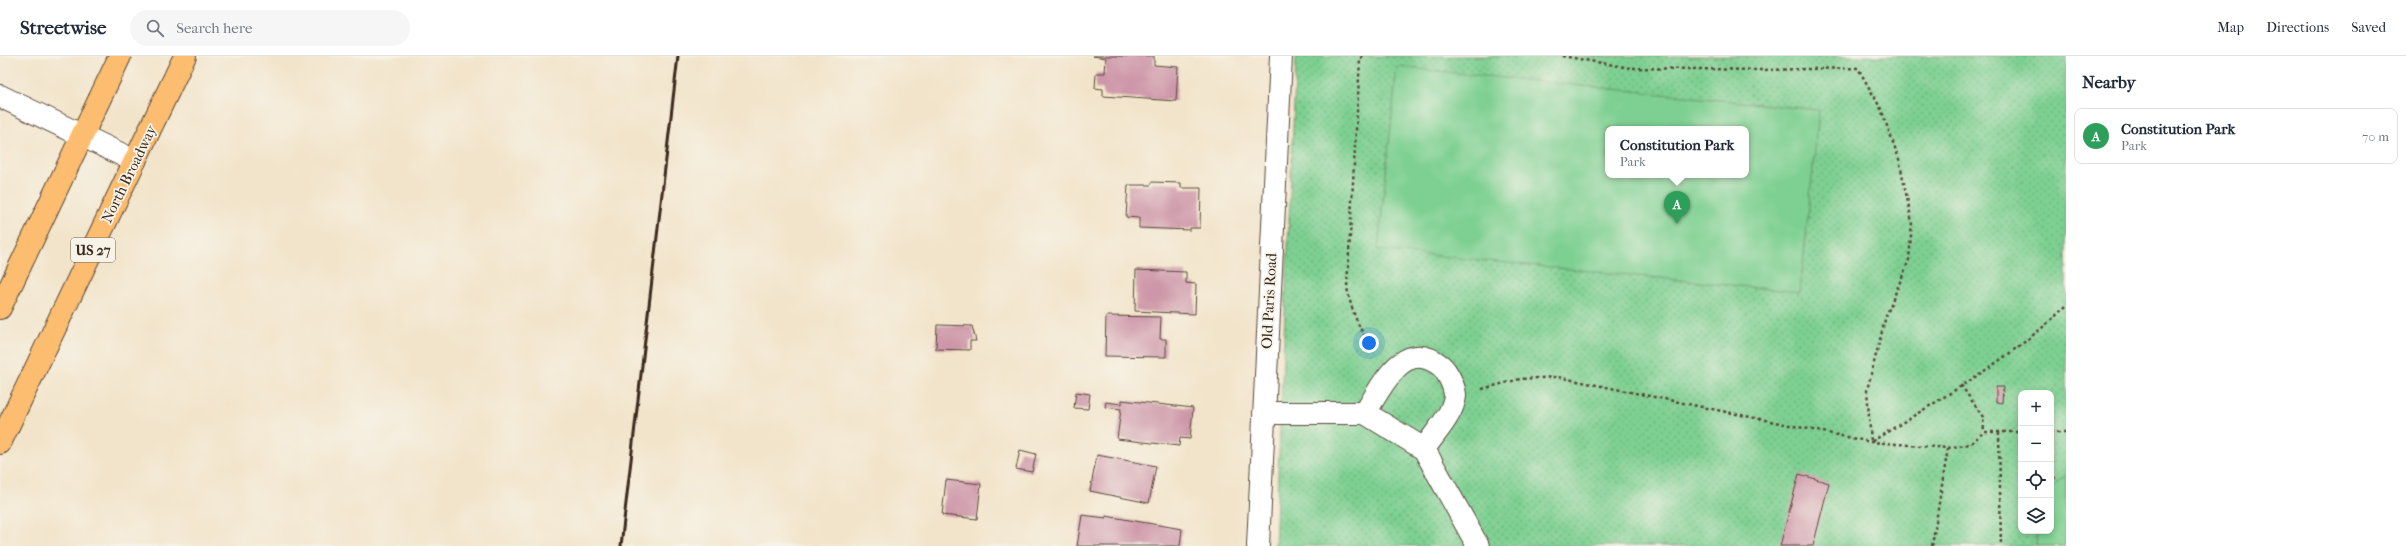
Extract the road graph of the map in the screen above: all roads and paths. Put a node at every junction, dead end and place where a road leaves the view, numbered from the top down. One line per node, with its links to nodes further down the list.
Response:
1 (120, 56): 7 (highway)
2 (185, 56): 8 (highway, North Broadway / US 27)
3 (1281, 56): 14 (street, Old Paris Road)
4 (1362, 56): 11 (path)
5 (1562, 56): 21 (path)
6 (0, 96): 7 (street)
7 (81, 135): 8 (street); 10 (highway)
8 (135, 161): 22 (highway, North Broadway / US 27)
9 (2066, 306): 12 (path)
10 (0, 308)
11 (1390, 374): 13 (street); 15 (street)
12 (1961, 385): 16 (path); 21 (path)
13 (1455, 396): 21 (path); 24 (street)
14 (1264, 413): 15 (street); 25 (street, Old Paris Road)
15 (1365, 413): 24 (street)
16 (1984, 432): 17 (path); 23 (path)
17 (1999, 432): 18 (path); 28 (path)
18 (2018, 432)
19 (2054, 432): 20 (path)
20 (2066, 432)
21 (1870, 442): 23 (path)
22 (0, 443)
23 (1948, 448): 27 (path)
24 (1424, 449): 26 (street)
25 (1258, 546)
26 (1478, 546)
27 (1932, 546)
28 (2002, 546)

